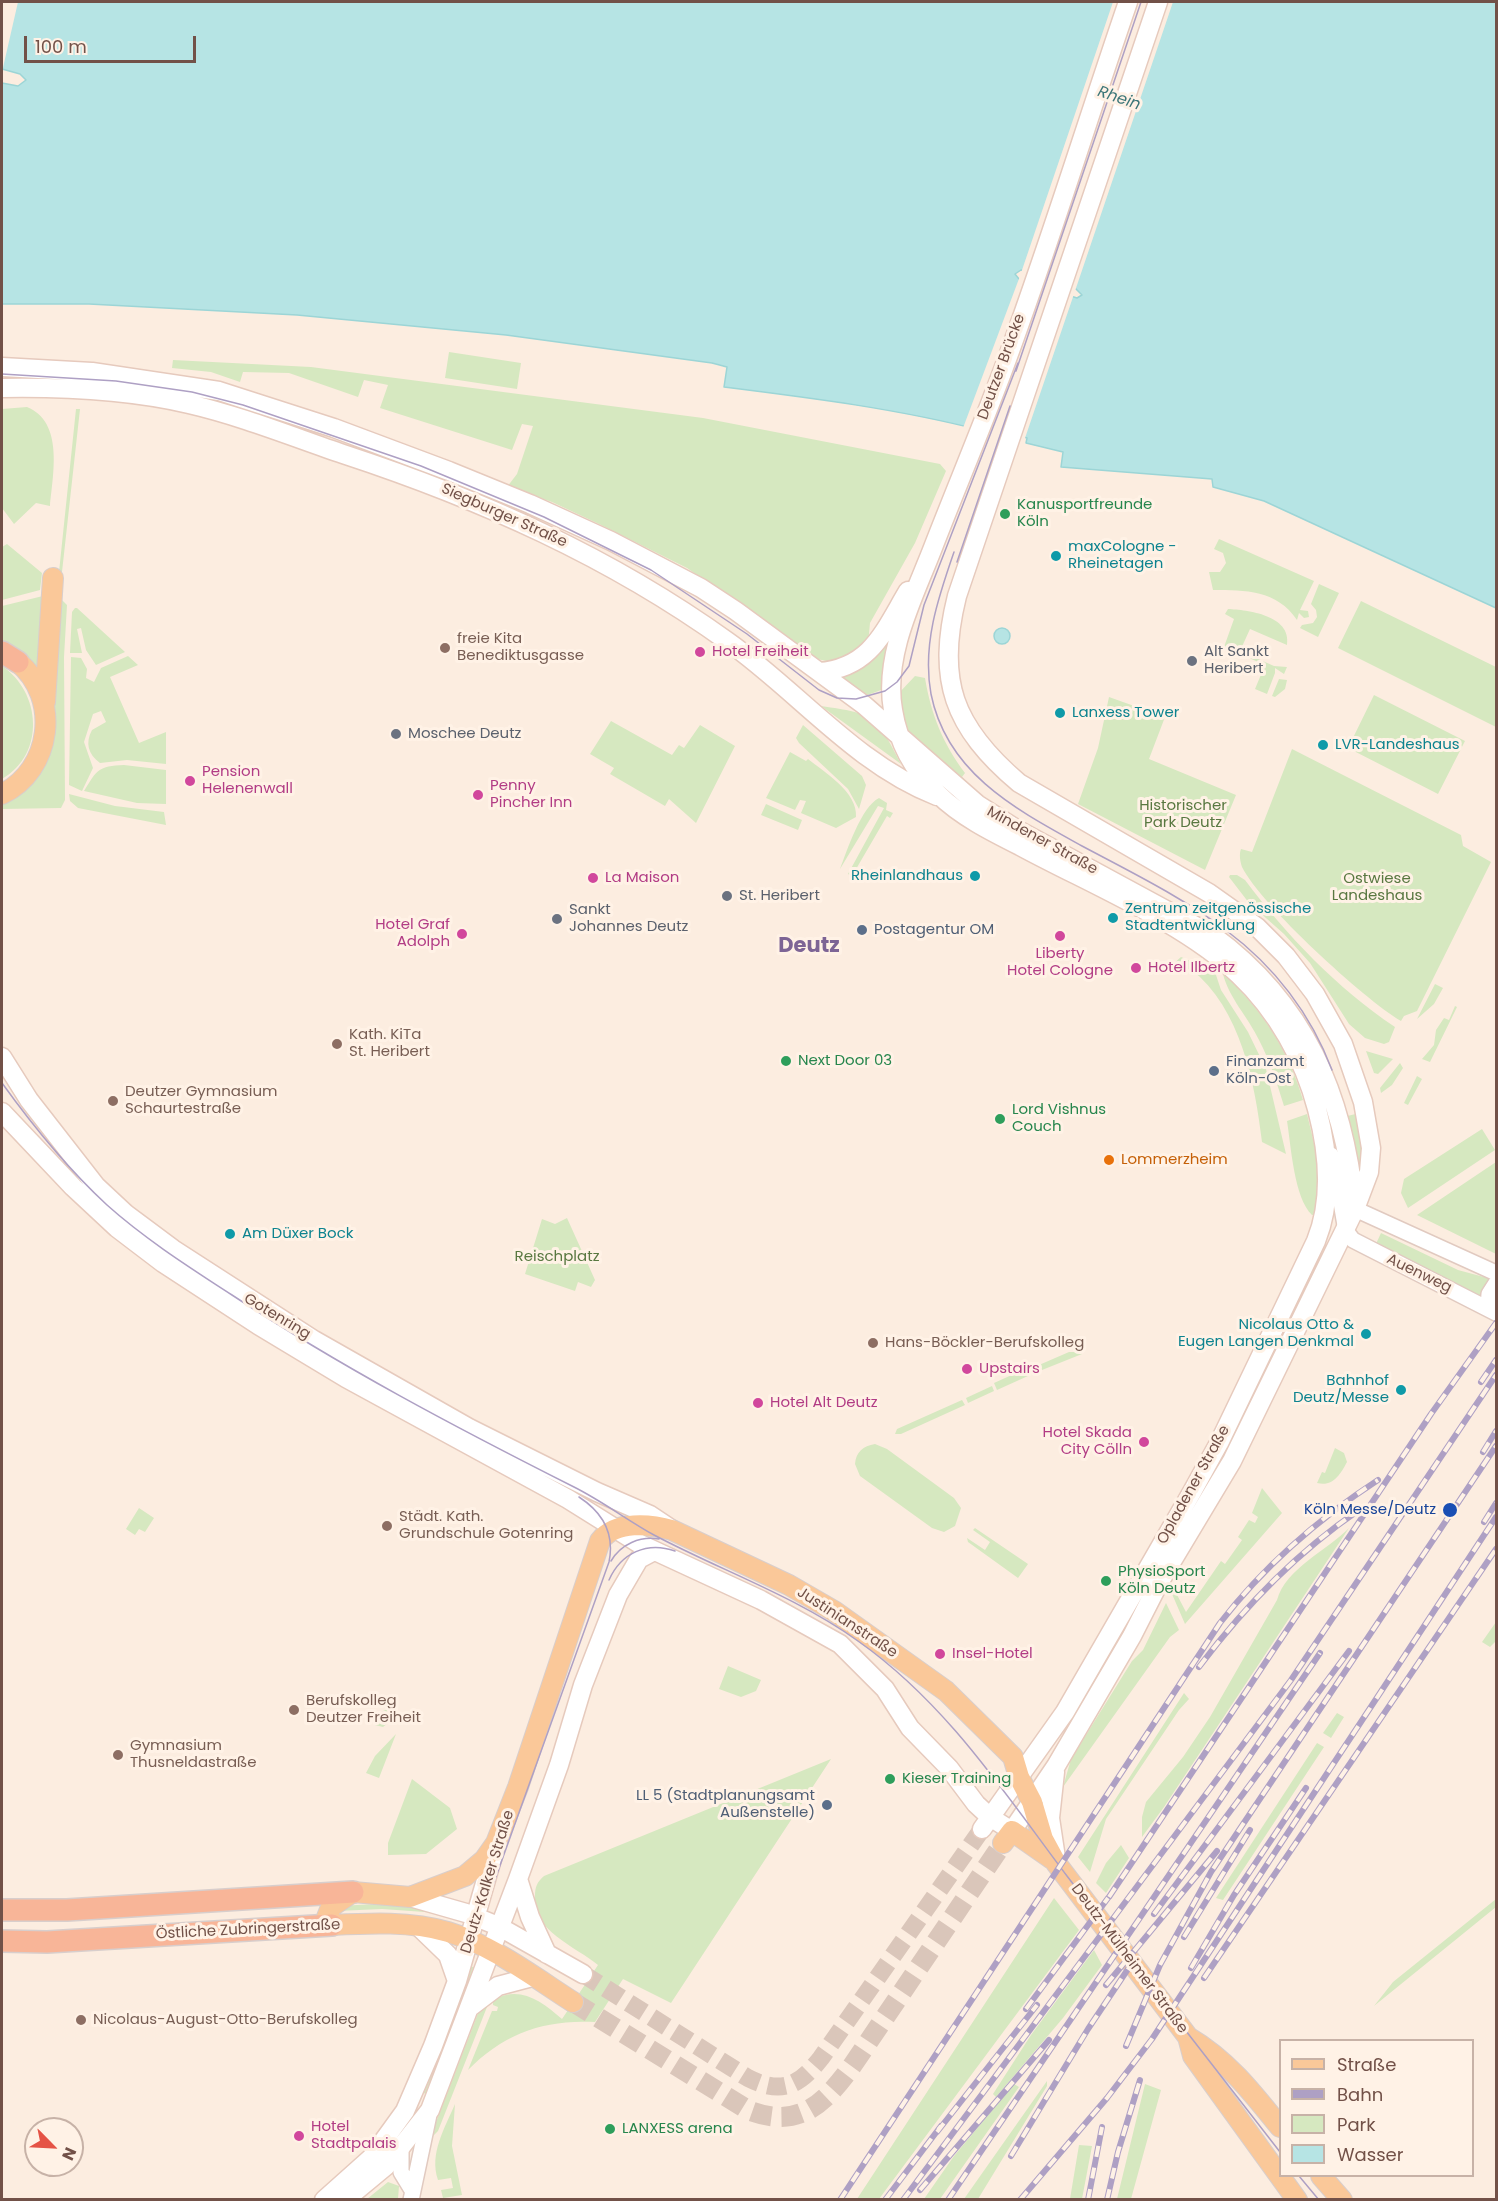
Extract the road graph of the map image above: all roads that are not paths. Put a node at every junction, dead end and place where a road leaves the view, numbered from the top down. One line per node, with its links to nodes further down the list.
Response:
1 (1128, 2): 7 (main road, Deutzer Brücke)
2 (1158, 2): 16 (main road, Deutzer Brücke)
3 (2, 367): 4 (main road, Siegburger Straße)
4 (69, 370): 6 (main road); 10 (main road, Siegburger Straße)
5 (2, 388): 6 (main road, Siegburger Straße)
6 (86, 392): 14 (main road, Siegburger Straße)
7 (930, 555): 10 (main road); 12 (main road, Deutzer Brücke)
8 (52, 578): 11 (main road)
9 (10, 657): 11 (main road)
10 (819, 672): 12 (main road, Siegburger Straße)
11 (44, 707): 13 (main road)
12 (898, 733): 14 (main road, Mindener Straße); 19 (main road, Mindener Straße)
13 (2, 794)
14 (941, 798): 18 (main road, Mindener Straße)
15 (2, 1057): 20 (main road, Gotenring)
16 (1351, 1065): 19 (main road); 23 (main road)
17 (2, 1077): 20 (main road)
18 (1306, 1077): 19 (main road); 22 (main road, Mindener Straße)
19 (1329, 1087): 23 (main road, Mindener Straße)
20 (29, 1100): 28 (main road, Gotenring)
21 (2, 1112): 29 (main road, Gotenring)
22 (1326, 1147): 23 (street); 24 (main road, Opladener Straße)
23 (1348, 1219): 24 (street); 25 (street); 27 (street, Auenweg); 35 (main road, Opladener Straße)
24 (1321, 1228): 34 (main road, Opladener Straße)
25 (1497, 1273)
26 (1497, 1284): 27 (street)
27 (1492, 1311)
28 (614, 1500): 30 (main road, Justinianstraße); 31 (main road)
29 (598, 1518): 31 (main road, Justinianstraße)
30 (672, 1530): 31 (main road); 37 (main road, Justinianstraße)
31 (623, 1531): 32 (main road, Justinianstraße); 33 (main road); 41 (main road, Deutz-Kalker Straße)
32 (654, 1551): 33 (main road, Deutz-Kalker Straße); 39 (main road, Justinianstraße)
33 (623, 1582): 43 (main road, Deutz-Kalker Straße)
34 (1135, 1589): 35 (main road); 37 (main road, Opladener Straße)
35 (1132, 1636): 36 (main road, Opladener Straße)
36 (1056, 1766): 38 (main road, Opladener Straße); 42 (main road)
37 (1019, 1777): 38 (main road, Justinianstraße); 39 (main road, Opladener Straße)
38 (1032, 1802): 40 (main road, Opladener Straße); 42 (main road, Deutz-Mülheimer Straße)
39 (986, 1823): 40 (main road, Deutz-Mülheimer Straße)
40 (1008, 1837): 42 (main road, Deutz-Mülheimer Straße)
41 (496, 1843): 45 (main road, Östliche Zubringerstraße); 47 (main road, Deutz-Kalker Straße)
42 (1056, 1863): 60 (main road, Deutz-Mülheimer Straße)
43 (518, 1879): 50 (main road, Deutz-Kalker Straße); 54 (main road)
44 (353, 1892): 45 (main road, Östliche Zubringerstraße); 46 (highway, Östliche Zubringerstraße); 48 (main road)
45 (410, 1897): 47 (main road, Östliche Zubringerstraße)
46 (2, 1910)
47 (477, 1917): 50 (main road, Östliche Zubringerstraße); 51 (main road, Deutz-Kalker Straße)
48 (332, 1925): 49 (main road, Östliche Zubringerstraße); 52 (highway, Östliche Zubringerstraße)
49 (418, 1926): 51 (main road, Östliche Zubringerstraße); 57 (main road)
50 (498, 1926): 53 (main road, Deutz-Kalker Straße); 54 (main road)
51 (470, 1940): 53 (main road, Östliche Zubringerstraße); 57 (main road, Deutz-Kalker Straße)
52 (2, 1941)
53 (489, 1950): 56 (main road); 59 (main road, Deutz-Kalker Straße)
54 (547, 1953): 55 (main road)
55 (583, 1974)
56 (532, 1977): 58 (main road); 59 (main road)
57 (458, 1981): 62 (main road, Deutz-Kalker Straße)
58 (573, 2002)
59 (467, 2009): 61 (main road, Deutz-Kalker Straße)
60 (1188, 2037): 63 (main road, Deutz-Mülheimer Straße); 65 (main road)
61 (430, 2110): 64 (main road, Deutz-Kalker Straße); 68 (street)
62 (405, 2111): 64 (street); 69 (main road, Deutz-Kalker Straße)
63 (1279, 2125)
64 (401, 2150): 68 (street); 70 (main road, Deutz-Kalker Straße)
65 (1279, 2174)
66 (1281, 2177): 71 (main road)
67 (1323, 2177): 72 (main road)
68 (412, 2195)
69 (324, 2199)
70 (345, 2199)
71 (1297, 2199)
72 (1342, 2199)

